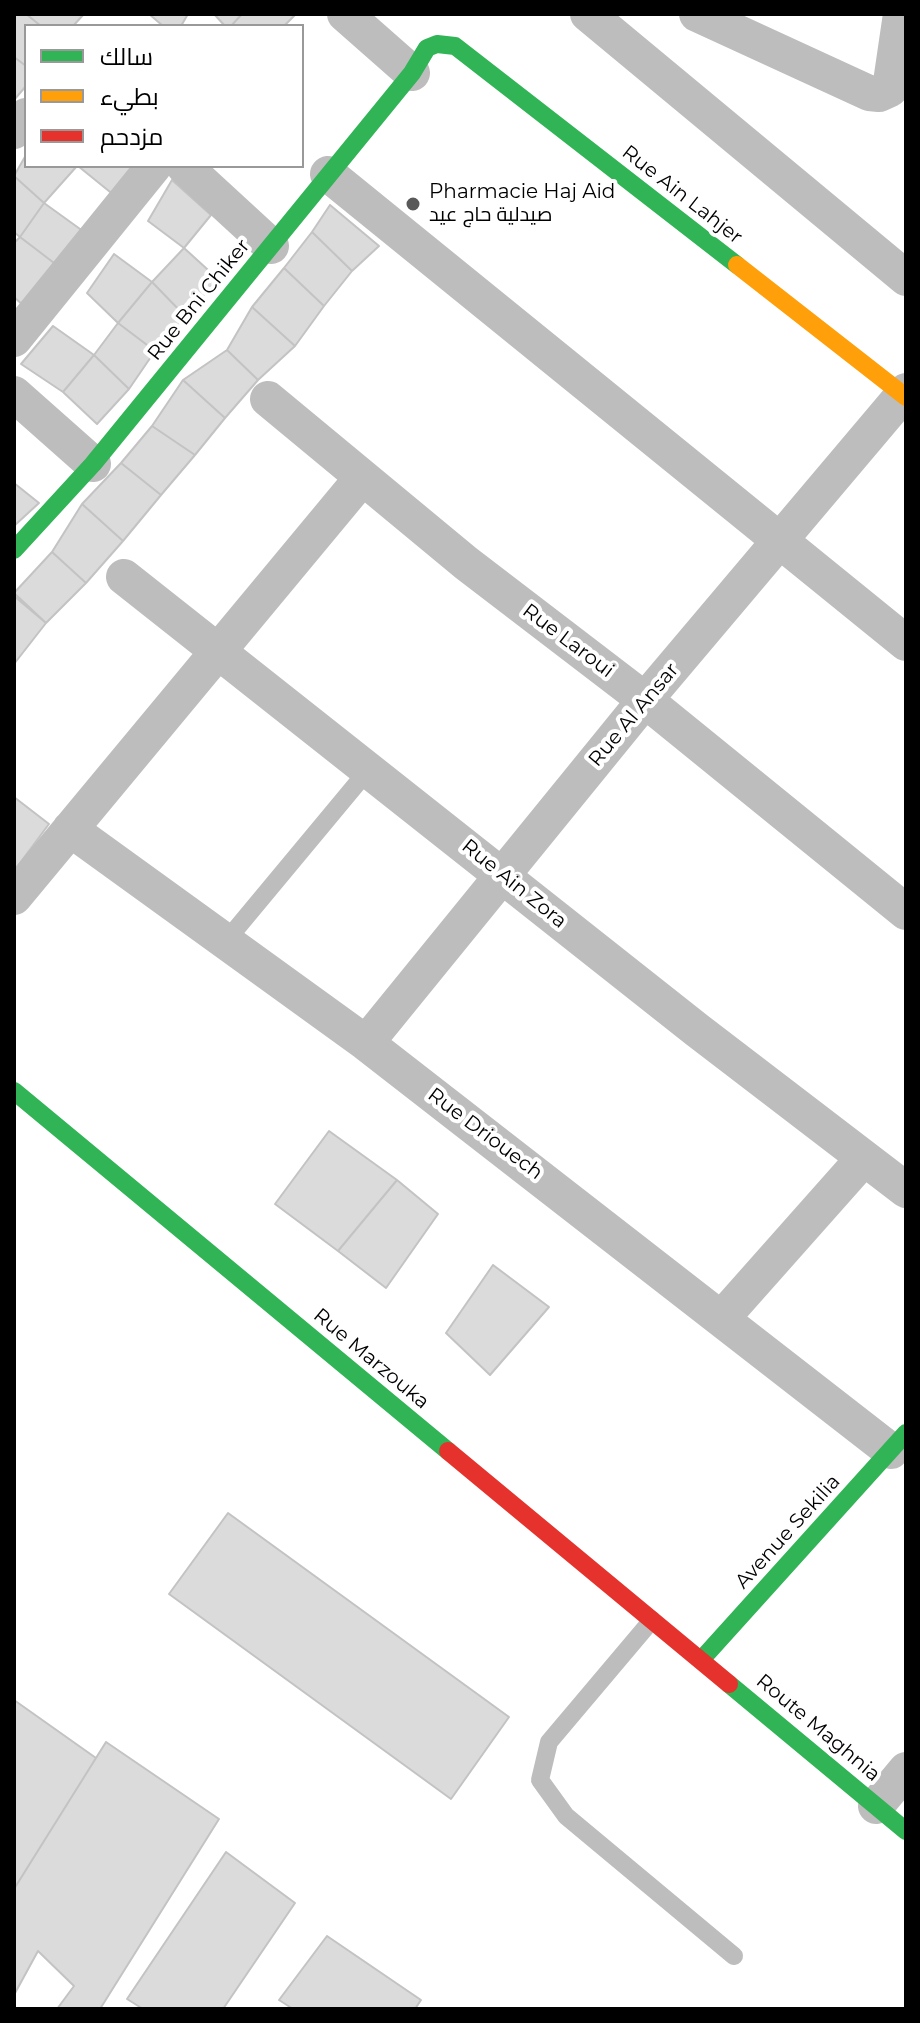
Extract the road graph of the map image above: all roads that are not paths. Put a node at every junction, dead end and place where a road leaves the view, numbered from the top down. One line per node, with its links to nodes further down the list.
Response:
1 (345, 14): 6 (street)
2 (588, 14): 11 (street)
3 (697, 14): 5 (street)
4 (901, 14): 5 (street)
5 (754, 27)
6 (419, 61): 9 (main road, Rue Bni Chiker); 14 (main road, Rue Ain Lahjer)
7 (152, 168): 12 (street)
8 (186, 168): 10 (street)
9 (328, 174): 10 (main road, Rue Bni Chiker); 18 (street)
10 (271, 246): 16 (main road, Rue Bni Chiker)
11 (906, 278)
12 (14, 339)
13 (14, 394): 16 (street)
14 (905, 394): 18 (street, Rue Al Ansar)
15 (268, 399): 17 (street, Rue Laroui)
16 (93, 464): 19 (main road, Rue Bni Chiker)
17 (362, 478): 22 (street); 23 (street, Rue Laroui)
18 (779, 540): 21 (street); 23 (street, Rue Al Ansar)
19 (14, 550)
20 (124, 577): 22 (street, Rue Ain Zora)
21 (906, 643)
22 (218, 649): 24 (street, Rue Ain Zora); 25 (street)
23 (645, 700): 26 (street, Rue Al Ansar); 28 (street, Rue Laroui)
24 (369, 769): 26 (street, Rue Ain Zora); 29 (lane)
25 (70, 829): 27 (street); 29 (street, Rue Driouech)
26 (502, 874): 30 (street, Rue Al Ansar); 32 (street, Rue Ain Zora)
27 (14, 897)
28 (906, 912)
29 (226, 941): 30 (street, Rue Driouech)
30 (366, 1043): 34 (street, Rue Driouech)
31 (14, 1091): 36 (main road, Rue Marzouka)
32 (864, 1158): 33 (street, Rue Ain Zora); 34 (street)
33 (906, 1190)
34 (722, 1318): 35 (street, Rue Driouech)
35 (899, 1442): 37 (main road, Avenue Sekilia)
36 (652, 1620): 37 (main road, Rue Marzouka); 41 (lane)
37 (701, 1660): 39 (main road, Route Maghnia)
38 (906, 1770): 39 (street)
39 (876, 1806): 40 (main road, Route Maghnia)
40 (906, 1831)
41 (734, 1956)

